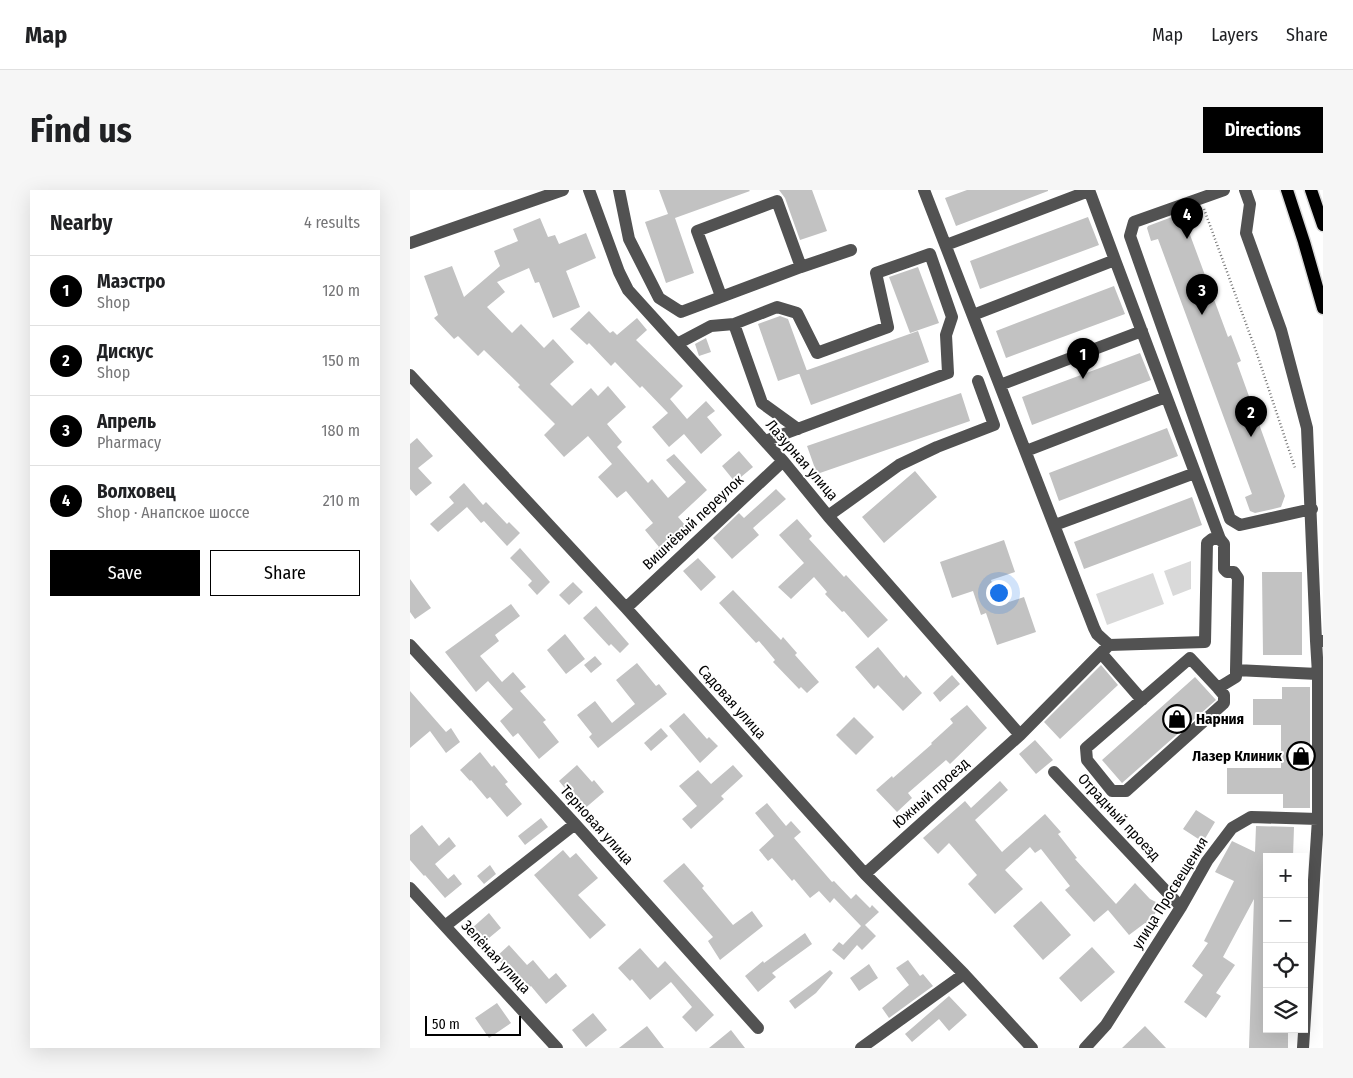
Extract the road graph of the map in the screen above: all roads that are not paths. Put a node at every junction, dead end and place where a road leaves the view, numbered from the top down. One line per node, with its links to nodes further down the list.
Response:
1 (563, 190): 11 (street)
2 (589, 190): 21 (street, Лазурная улица)
3 (619, 190): 16 (street)
4 (924, 190): 12 (street)
5 (1224, 190): 31 (street)
6 (1245, 190): 31 (street)
7 (1287, 190): 17 (main road)
8 (1311, 190): 10 (main road)
9 (1089, 191): 12 (street); 14 (street)
10 (1323, 225)
11 (410, 243)
12 (946, 245): 18 (street)
13 (851, 250): 15 (street)
14 (1115, 260): 18 (street); 20 (street)
15 (801, 267): 16 (street); 16 (street)
16 (721, 296)
17 (1323, 308)
18 (973, 315): 24 (street)
19 (734, 324): 21 (street); 26 (street); 26 (street)
20 (1142, 331): 24 (street); 25 (street)
21 (677, 344): 27 (street, Лазурная улица)
22 (410, 375): 35 (street, Садовая улица)
23 (978, 381): 32 (street)
24 (1000, 385): 28 (street)
25 (1166, 397): 28 (street); 30 (street)
26 (798, 429): 27 (street)
27 (765, 441): 29 (street, Лазурная улица)
28 (1026, 451): 33 (street)
29 (783, 460): 32 (street, Лазурная улица); 35 (street, Вишнёвый переулок)
30 (1195, 473): 33 (street); 34 (street)
31 (1312, 508): 36 (street)
32 (828, 516): 45 (street, Лазурная улица)
33 (1055, 525): 39 (street)
34 (1220, 539): 37 (street); 41 (street)
35 (626, 608): 49 (street, Садовая улица)
36 (1320, 641): 42 (street)
37 (1184, 642): 39 (street); 40 (street)
38 (410, 645): 48 (street, Терновая улица)
39 (1105, 649): 44 (street); 45 (street, Южный проезд)
40 (1190, 658): 43 (street); 44 (street)
41 (1236, 670): 42 (street); 43 (street)
42 (1318, 674): 47 (street)
43 (1218, 688): 44 (street)
44 (1142, 700)
45 (1020, 735): 49 (street, Южный проезд)
46 (1054, 772): 51 (street, Отрадный проезд)
47 (1318, 820): 51 (street, улица Просвещения); 59 (street)
48 (575, 824): 52 (street); 54 (street, Терновая улица)
49 (865, 874): 53 (street, Садовая улица)
50 (410, 888): 52 (street, Зелёная улица)
51 (1181, 907): 58 (street, улица Просвещения)
52 (445, 926): 55 (street, Зелёная улица)
53 (964, 974): 56 (street); 57 (street, Садовая улица)
54 (758, 1028)
55 (557, 1048)
56 (861, 1048)
57 (1032, 1048)
58 (1085, 1048)
59 (1303, 1048)

